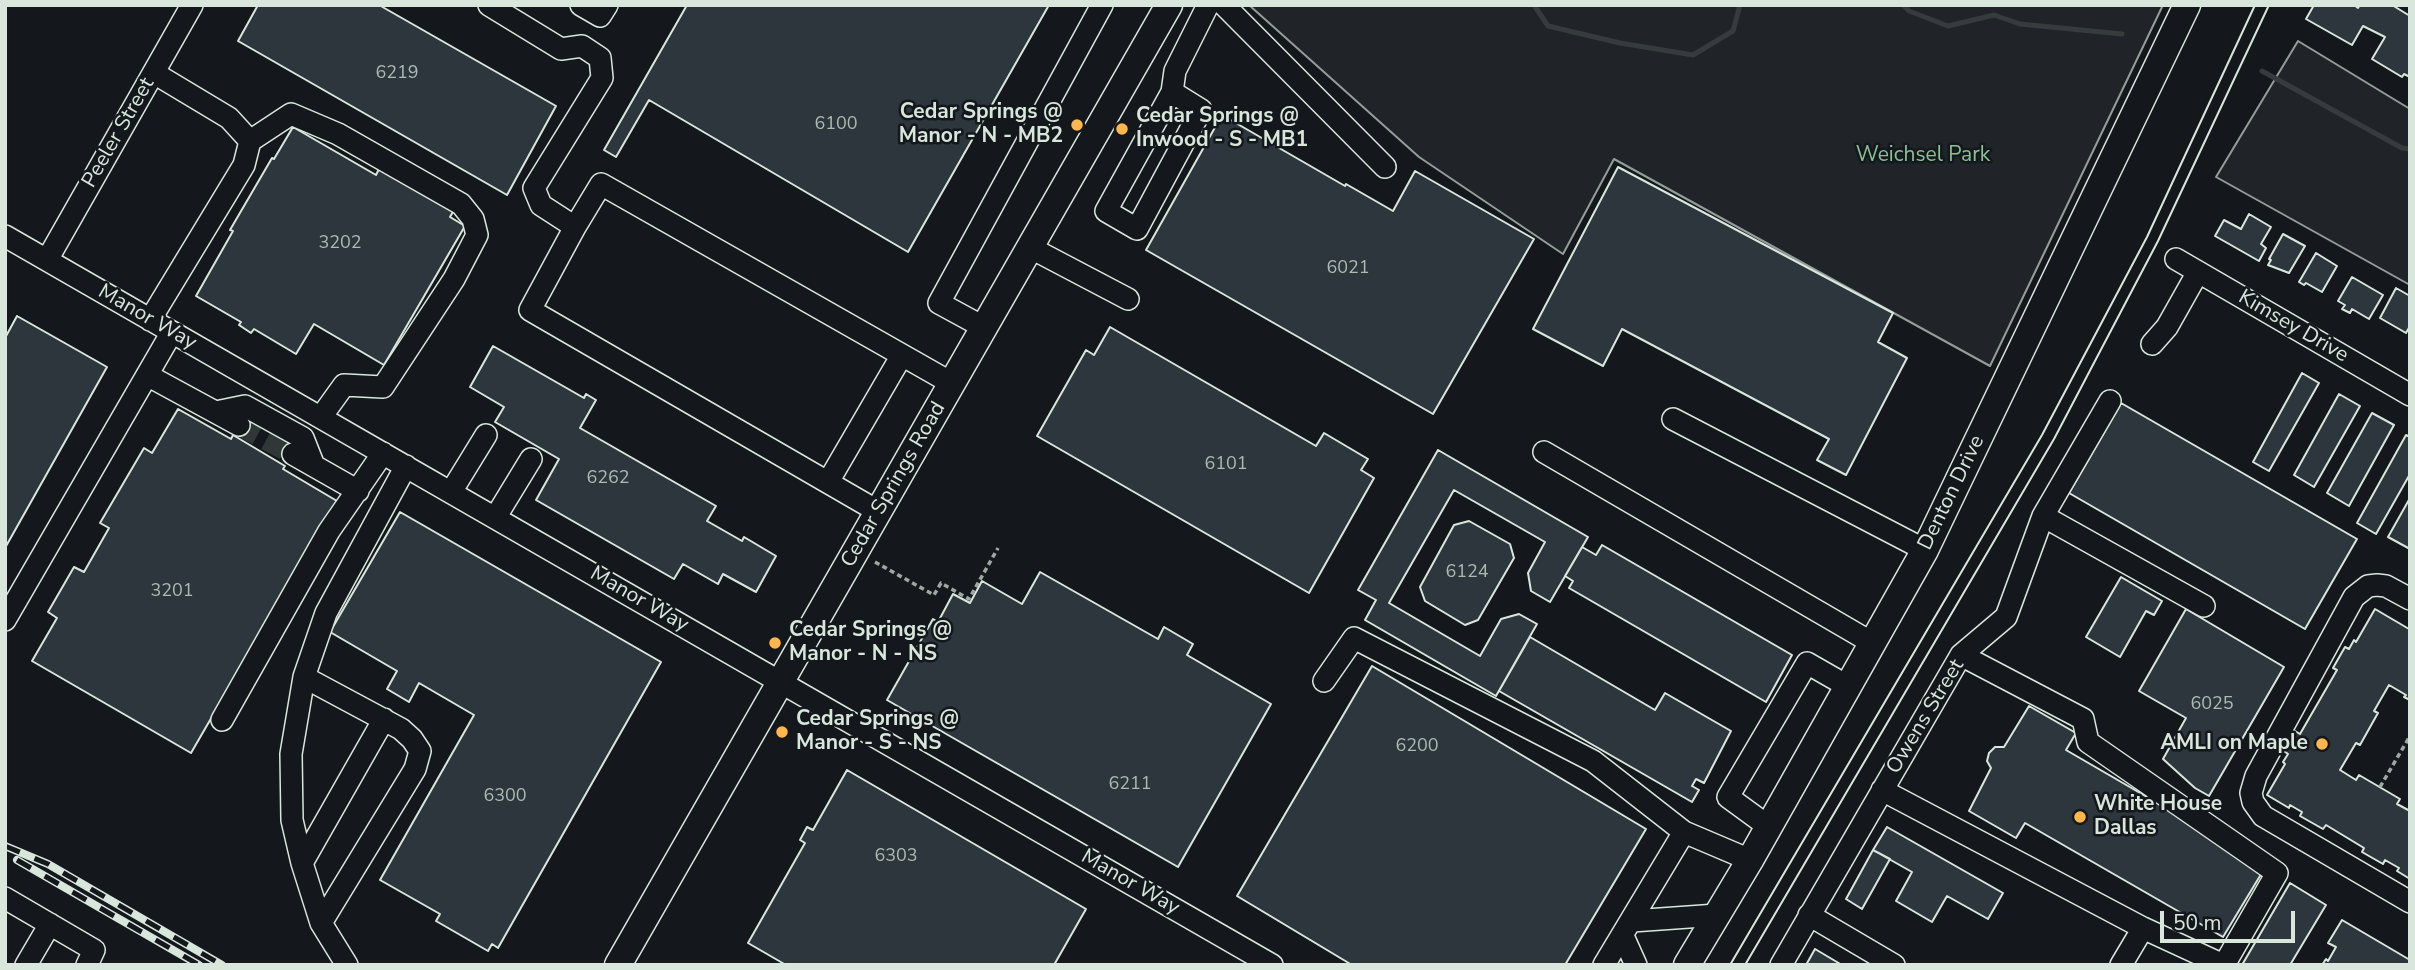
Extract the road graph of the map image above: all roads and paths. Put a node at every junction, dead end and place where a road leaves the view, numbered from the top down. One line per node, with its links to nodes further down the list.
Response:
1 (192, 5): 11 (street, Peeler Street)
2 (489, 5): 10 (street)
3 (581, 5): 9 (street)
4 (1102, 5): 23 (street)
5 (1169, 5): 17 (main road, Cedar Springs Road)
6 (1208, 5): 12 (street)
7 (1224, 5): 14 (street)
8 (2188, 5): 49 (main road, Denton Drive)
9 (603, 11): 10 (street)
10 (582, 46): 15 (street)
11 (154, 73): 13 (street); 19 (street, Peeler Street)
12 (1172, 92): 12 (street)
13 (250, 141): 22 (street); 32 (street)
14 (1385, 167)
15 (575, 227): 26 (street); 42 (street)
16 (5, 236): 19 (street, Manor Way)
17 (1031, 248): 21 (street); 23 (main road, Cedar Springs Road)
18 (2176, 259): 20 (street, Kimsey Drive)
19 (47, 260): 22 (street, Manor Way)
20 (2198, 272): 25 (street); 29 (street, Kimsey Drive)
21 (1128, 299)
22 (150, 320): 24 (street, Manor Way)
23 (985, 328): 28 (main road, Cedar Springs Road)
24 (172, 332): 27 (street); 32 (street, Manor Way)
25 (2152, 344)
26 (902, 355): 28 (street); 42 (street)
27 (147, 375): 31 (street); 53 (street)
28 (953, 384): 45 (main road, Cedar Springs Road)
29 (2410, 395)
30 (2110, 401): 46 (street, Owens Street)
31 (216, 412): 34 (street); 40 (street)
32 (321, 417): 37 (street, Manor Way)
33 (1673, 419): 49 (street)
34 (239, 425)
35 (486, 435): 44 (street)
36 (1544, 452): 54 (street)
37 (383, 453): 41 (street, Manor Way); 43 (street)
38 (293, 454): 40 (street)
39 (531, 459): 47 (street)
40 (314, 466): 43 (street)
41 (406, 466): 44 (street, Manor Way); 56 (street)
42 (828, 482): 45 (street)
43 (359, 491): 61 (street)
44 (451, 492): 47 (street, Manor Way)
45 (879, 512): 58 (main road, Cedar Springs Road)
46 (2043, 516): 52 (street); 55 (street, Owens Street)
47 (495, 518): 58 (street, Manor Way)
48 (998, 548): 50 (path)
49 (1925, 550): 54 (main road, Denton Drive)
50 (874, 561)
51 (2410, 598): 72 (street)
52 (2204, 606)
53 (5, 620)
54 (1874, 644): 59 (main road, Denton Drive)
55 (1961, 655): 66 (street, Owens Street); 90 (street)
56 (304, 677): 60 (street); 70 (street)
57 (1324, 681): 68 (street)
58 (781, 682): 82 (main road, Cedar Springs Road); 83 (street, Manor Way)
59 (1849, 687): 67 (main road, Denton Drive); 67 (street)
60 (384, 719): 70 (street); 75 (street)
61 (222, 720)
62 (2410, 736): 63 (path)
63 (2403, 748): 64 (path); 65 (path)
64 (2410, 752)
65 (2380, 787)
66 (1882, 790): 74 (street, Owens Street); 78 (street)
67 (1769, 827): 69 (main road, Denton Drive)
68 (1684, 832): 69 (street); 77 (street)
69 (1750, 860): 73 (main road, Denton Drive)
70 (302, 863): 75 (street)
71 (5, 898): 76 (street)
72 (2410, 902)
73 (1717, 915): 77 (street); 86 (main road, Denton Drive)
74 (1809, 915): 87 (street, Owens Street); 88 (street)
75 (321, 923): 81 (street)
76 (50, 924): 79 (street); 80 (street)
77 (1627, 928): 84 (street); 85 (street)
78 (2143, 928): 89 (street); 90 (street)
79 (26, 965)
80 (87, 965)
81 (347, 965)
82 (618, 965)
83 (1272, 965)
84 (1604, 965)
85 (1636, 965)
86 (1687, 965)
87 (1781, 965)
88 (1894, 965)
89 (2121, 965)
90 (2224, 965)

